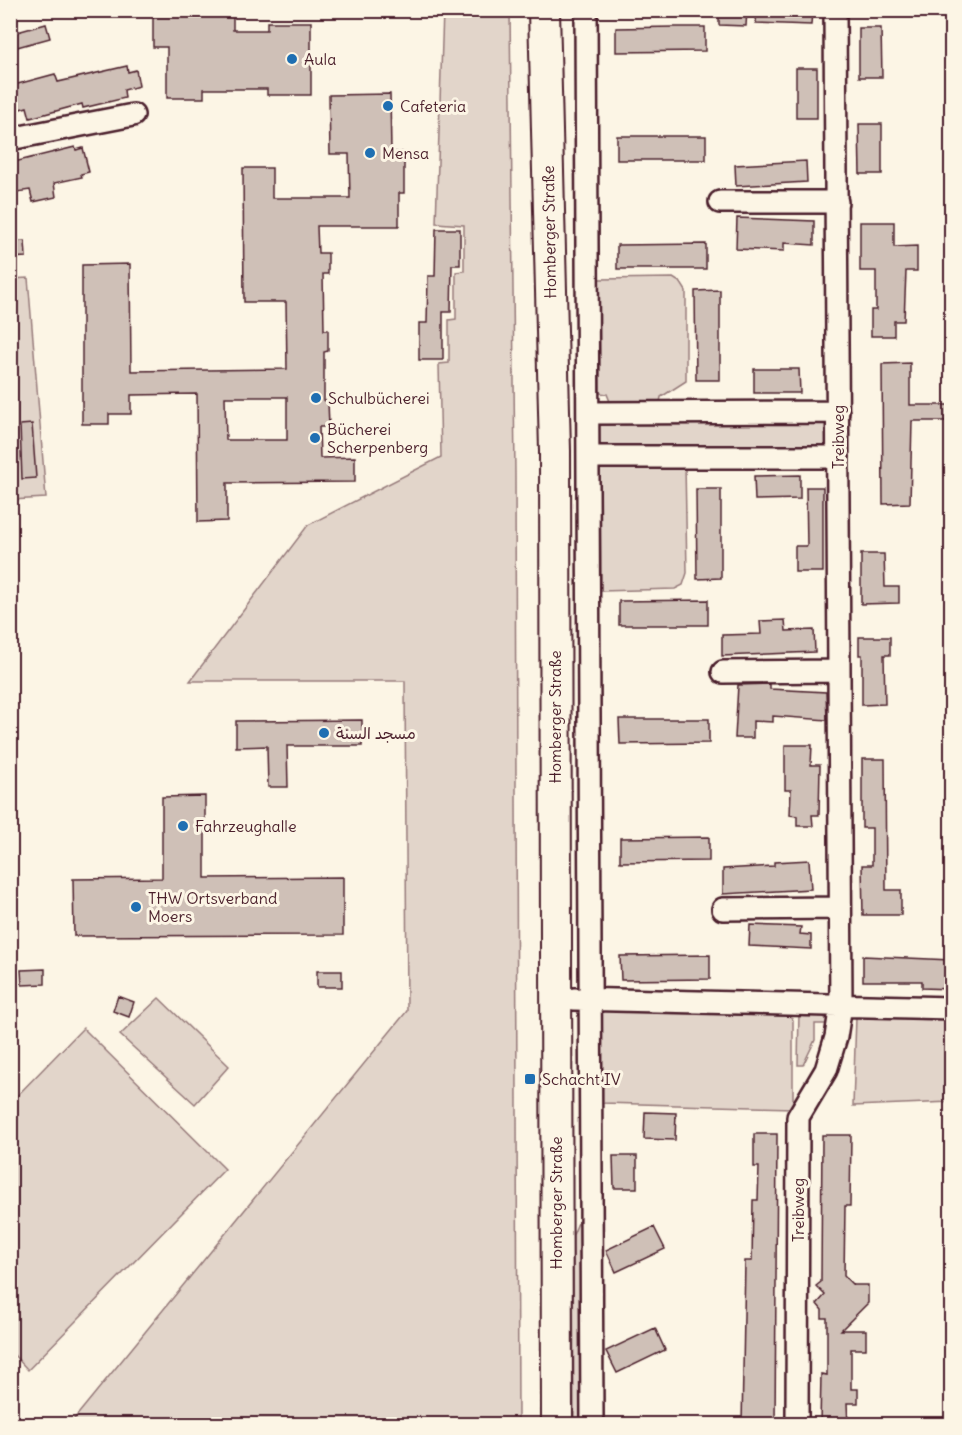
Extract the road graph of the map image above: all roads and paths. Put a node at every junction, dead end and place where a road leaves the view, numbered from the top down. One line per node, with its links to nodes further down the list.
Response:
1 (544, 10): 16 (main road, Homberger Straße)
2 (586, 10): 9 (street, Homberger Straße)
3 (835, 10): 7 (street, Treibweg)
4 (133, 115): 5 (street)
5 (10, 139)
6 (720, 202): 7 (street)
7 (837, 202): 8 (street, Treibweg)
8 (838, 412): 9 (street); 11 (street, Treibweg)
9 (589, 413): 10 (street, Homberger Straße)
10 (589, 457): 11 (street); 17 (street, Homberger Straße)
11 (838, 457): 12 (street, Treibweg)
12 (839, 671): 13 (street); 14 (street, Treibweg)
13 (723, 672)
14 (840, 908): 15 (street); 18 (street, Treibweg)
15 (723, 909)
16 (556, 998): 17 (street); 20 (main road, Homberger Straße)
17 (588, 999): 18 (street); 21 (street, Homberger Straße)
18 (840, 1005): 19 (street); 22 (street, Treibweg)
19 (951, 1008)
20 (557, 1425)
21 (592, 1425)
22 (797, 1425)

